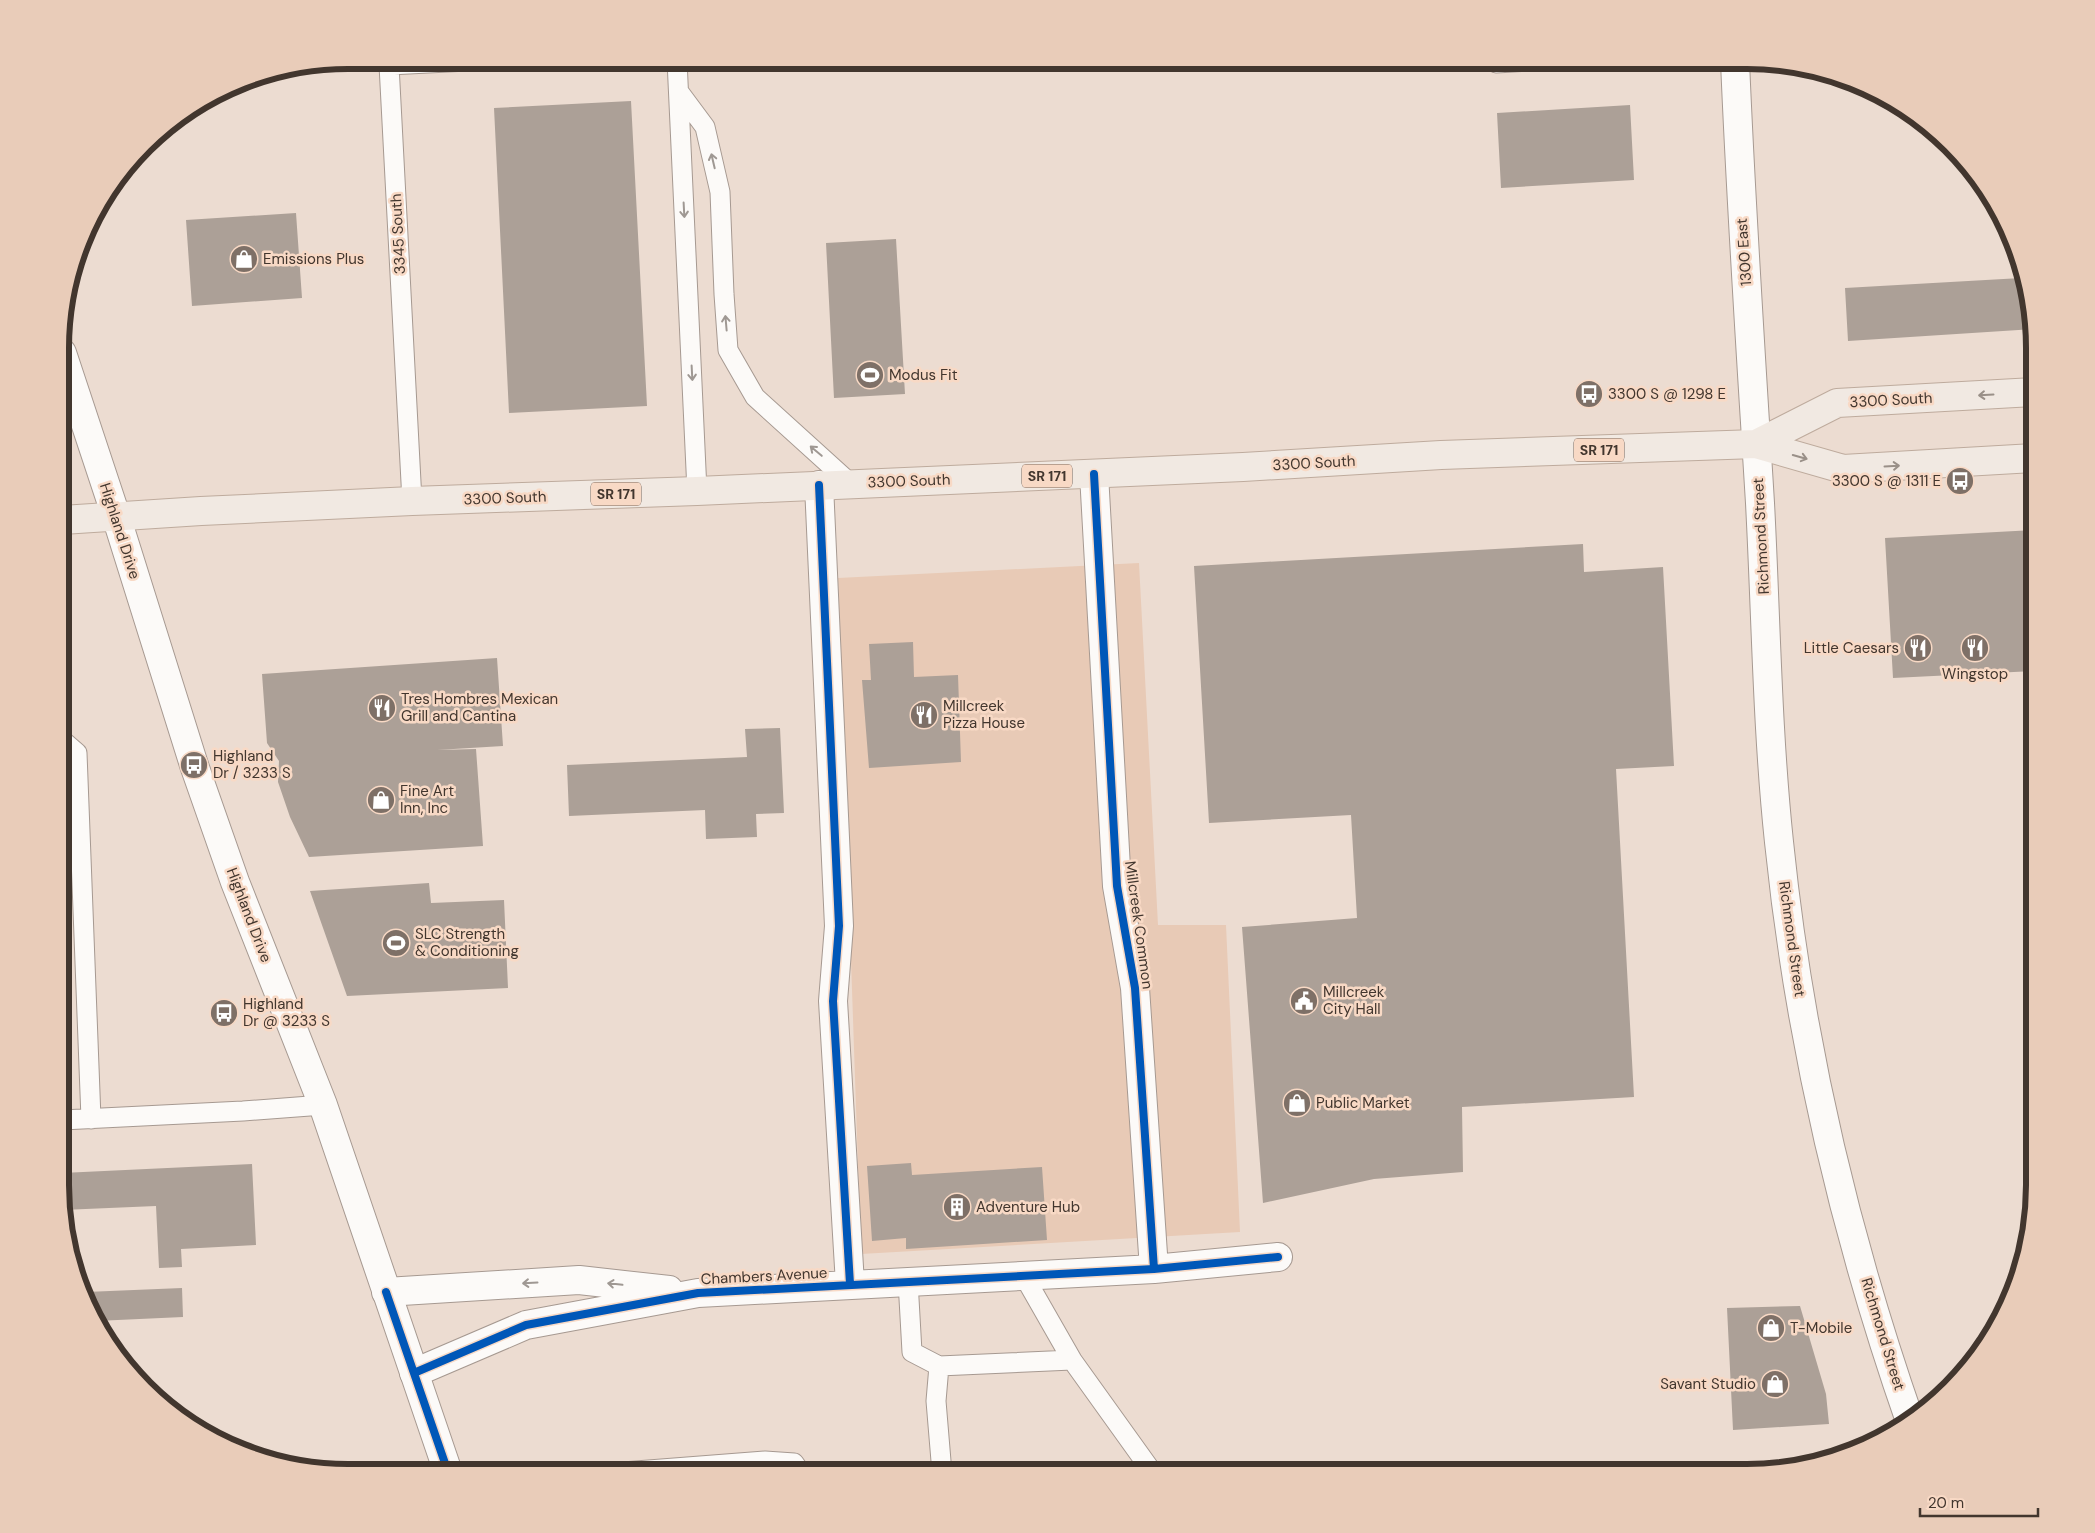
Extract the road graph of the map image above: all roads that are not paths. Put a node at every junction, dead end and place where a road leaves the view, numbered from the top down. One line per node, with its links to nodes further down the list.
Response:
1 (389, 69): 13 (lane, 3345 South)
2 (678, 69): 4 (lane)
3 (1735, 69): 7 (street, 1300 East)
4 (679, 92): 10 (lane, one-way to 4); 12 (lane, one-way to 12)
5 (69, 374): 14 (street, Highland Drive)
6 (2026, 392): 7 (main road, 3300 South / SR 171, one-way to 7)
7 (1756, 444): 8 (main road, 3300 South / SR 171, one-way to 8); 9 (main road, 3300 South / SR 171); 30 (street, Richmond Street)
8 (2026, 458)
9 (1094, 474): 10 (main road, 3300 South / SR 171); 21 (street, Millcreek Common)
10 (852, 484): 11 (main road, 3300 South / SR 171)
11 (819, 485): 12 (main road, 3300 South / SR 171); 24 (street)
12 (697, 491): 13 (main road, 3300 South / SR 171)
13 (412, 501): 14 (main road, 3300 South / SR 171)
14 (116, 516): 15 (main road, 3300 South / SR 171); 17 (street, Highland Drive)
15 (69, 519)
16 (69, 746): 18 (lane)
17 (322, 1105): 18 (lane); 25 (street, Highland Drive)
18 (91, 1119): 19 (lane)
19 (69, 1120)
20 (1278, 1257): 21 (street, Chambers Avenue)
21 (1154, 1269): 22 (street, Chambers Avenue)
22 (1024, 1276): 23 (street, Chambers Avenue); 27 (lane)
23 (908, 1281): 24 (street, Chambers Avenue); 28 (lane)
24 (850, 1284): 26 (street, Chambers Avenue)
25 (386, 1292): 26 (street, Chambers Avenue, one-way to 25); 29 (street, Highland Drive)
26 (698, 1293): 29 (street, Chambers Avenue)
27 (1072, 1360): 28 (lane); 35 (lane)
28 (938, 1366): 34 (lane)
29 (414, 1372): 31 (street, Highland Drive)
30 (1908, 1413)
31 (445, 1464)
32 (723, 1464): 33 (lane)
33 (795, 1464)
34 (941, 1464)
35 (1147, 1464)

